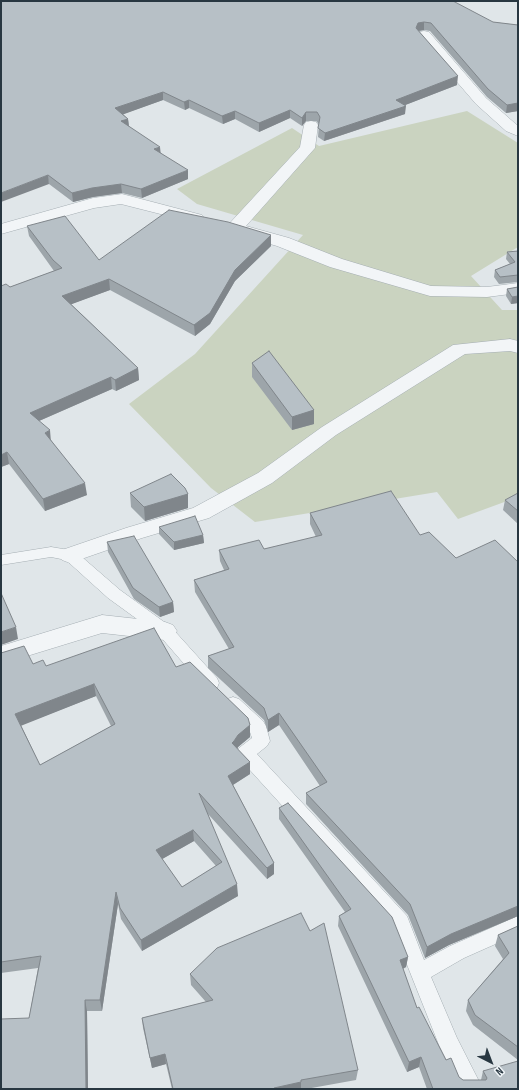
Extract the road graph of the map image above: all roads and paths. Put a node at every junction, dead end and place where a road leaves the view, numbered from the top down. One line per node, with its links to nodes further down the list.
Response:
1 (424, 35): 3 (street)
2 (311, 125): 4 (street)
3 (518, 132)
4 (222, 224): 5 (street); 6 (street)
5 (1, 229)
6 (518, 288)
7 (518, 346): 8 (street)
8 (70, 555): 9 (lane); 10 (lane)
9 (1, 560)
10 (165, 632): 11 (street); 13 (lane)
11 (1, 655)
12 (518, 925): 13 (lane)
13 (419, 973): 14 (lane)
14 (472, 1089)

